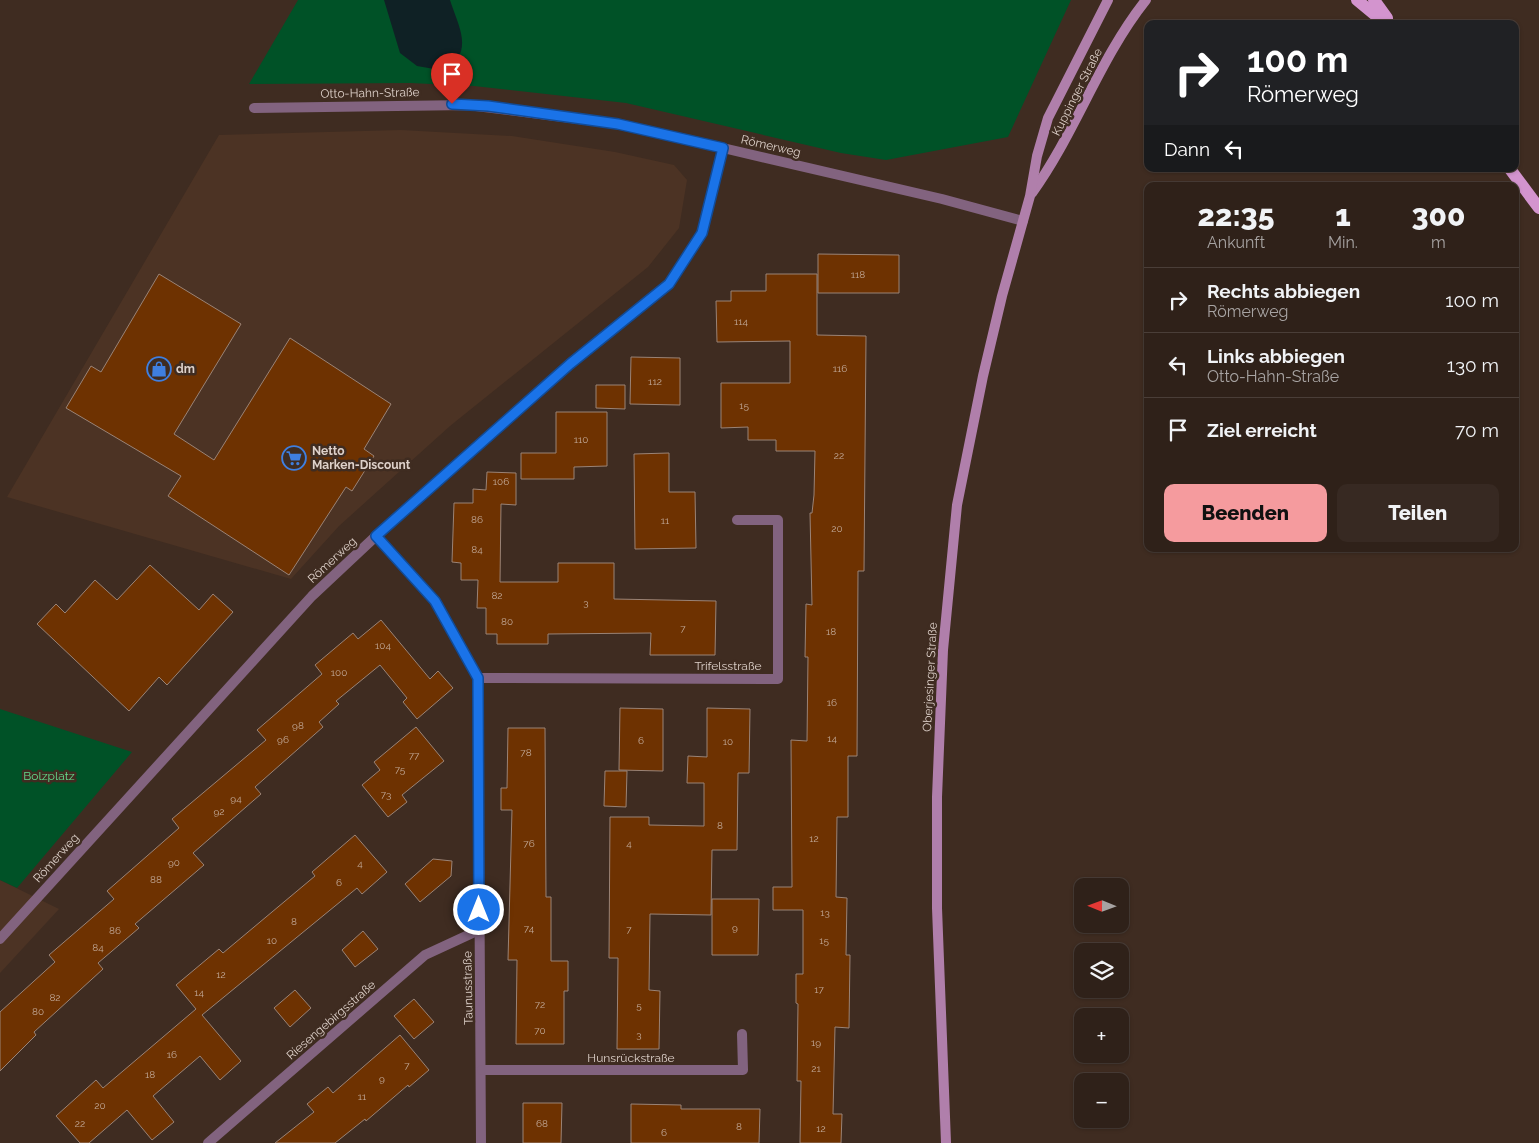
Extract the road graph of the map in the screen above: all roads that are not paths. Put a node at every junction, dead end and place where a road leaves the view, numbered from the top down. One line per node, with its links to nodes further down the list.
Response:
1 (1108, 0): 10 (main road, Kuppinger Straße)
2 (1146, 0): 10 (main road, Kuppinger Straße)
3 (1358, 0): 5 (main road)
4 (1374, 0): 6 (main road)
5 (1381, 20)
6 (1389, 20)
7 (254, 108): 8 (street, Otto-Hahn-Straße)
8 (723, 148): 12 (street, Römerweg); 14 (street, Römerweg)
9 (1512, 172): 11 (main road)
10 (1030, 196): 12 (main road, Kuppinger Straße)
11 (1539, 208)
12 (1023, 221): 22 (main road, Oberjesinger Straße)
13 (737, 520): 15 (street, Trifelsstraße)
14 (376, 536): 15 (street, Taunusstraße); 17 (street, Römerweg)
15 (478, 678): 16 (street, Taunusstraße)
16 (479, 930): 19 (street, Taunusstraße); 20 (street, Riesengebirgsstraße)
17 (0, 938)
18 (742, 1034): 19 (street, Hunsrückstraße)
19 (482, 1070): 21 (street, Taunusstraße)
20 (208, 1143)
21 (481, 1143)
22 (946, 1143)

